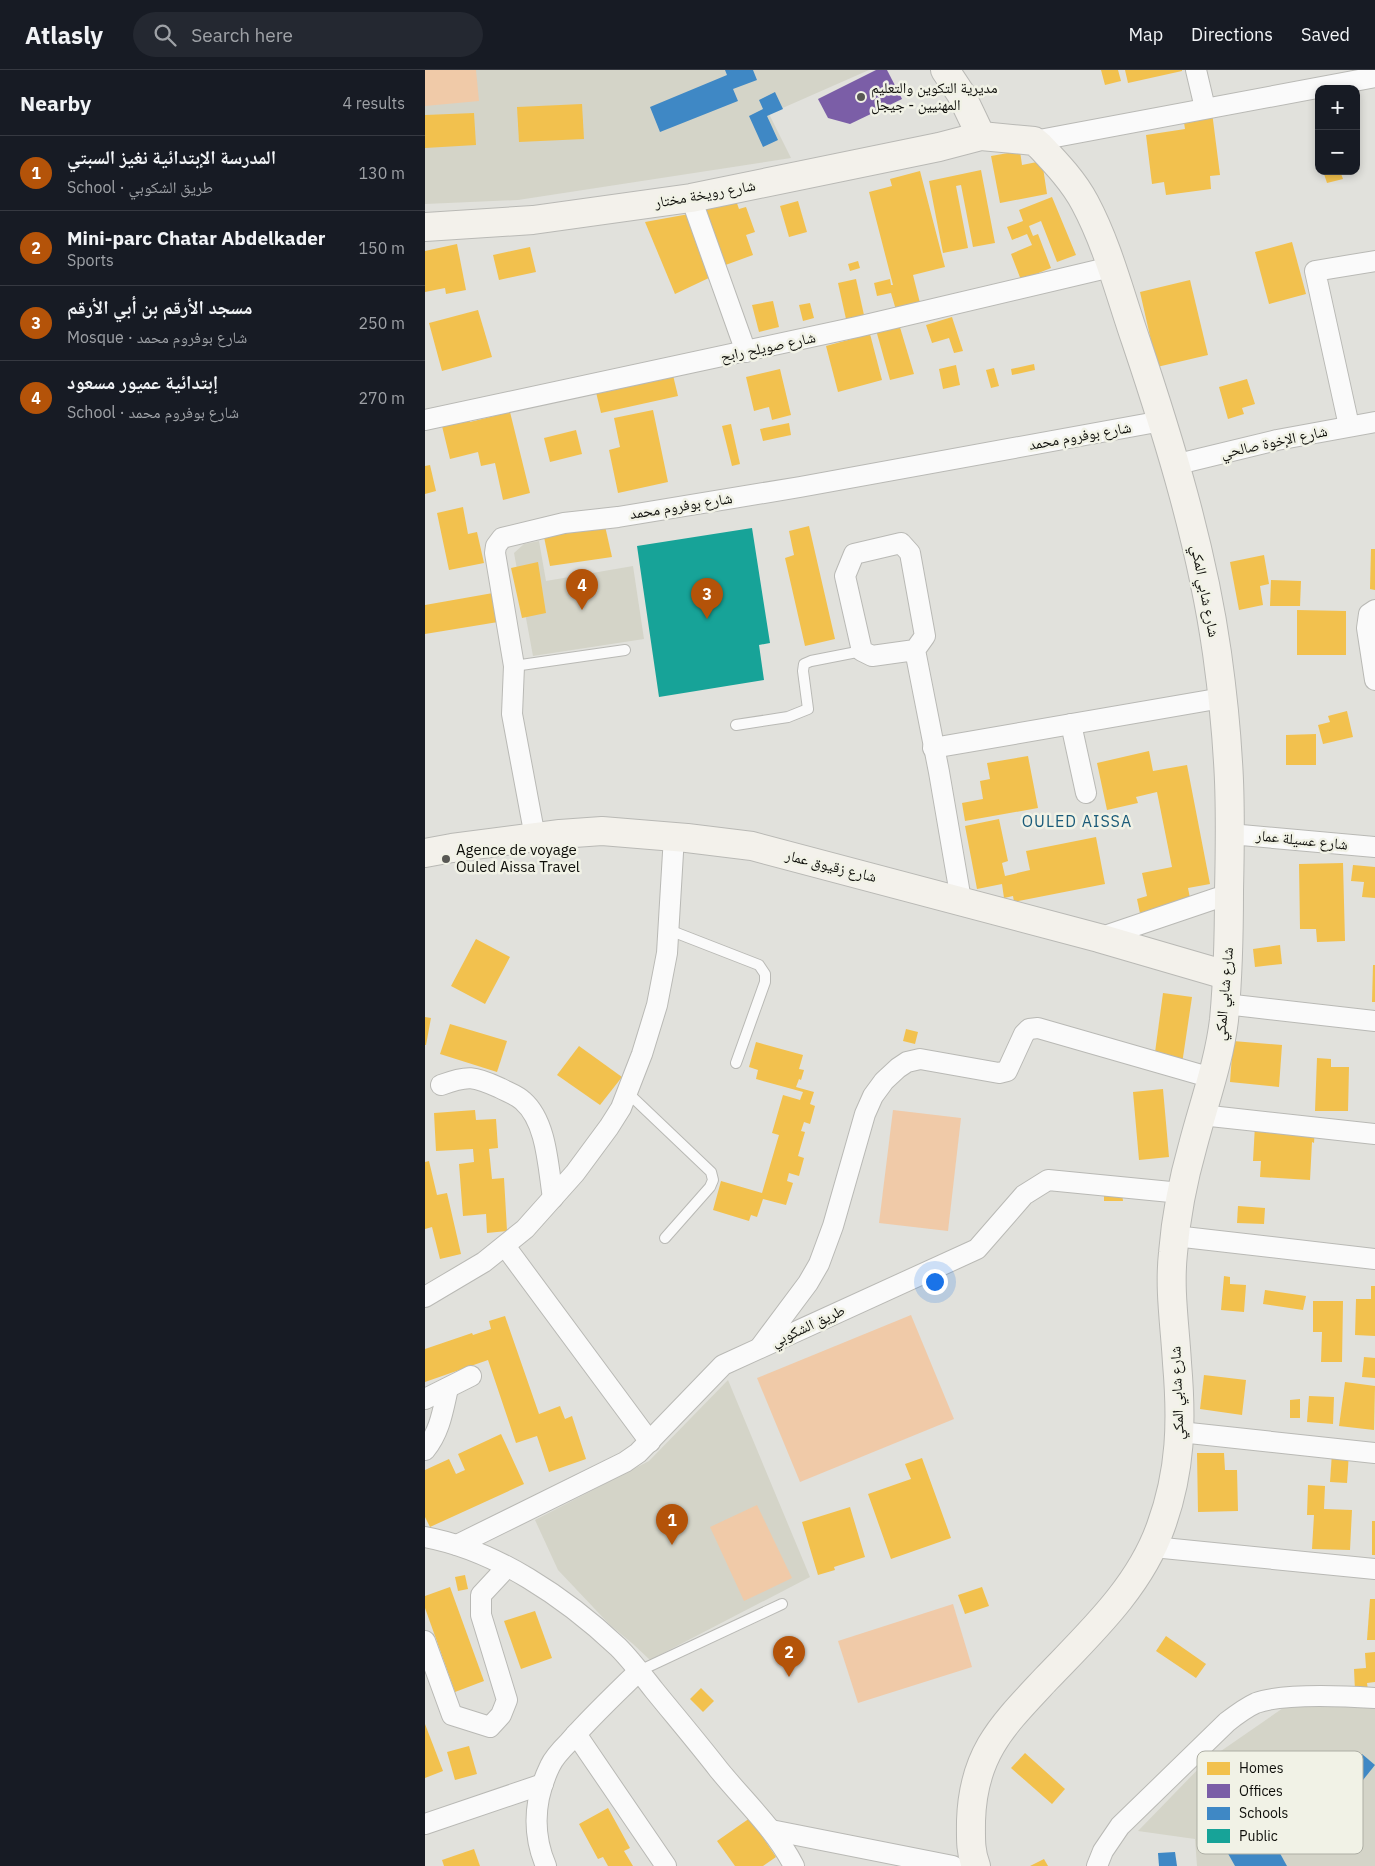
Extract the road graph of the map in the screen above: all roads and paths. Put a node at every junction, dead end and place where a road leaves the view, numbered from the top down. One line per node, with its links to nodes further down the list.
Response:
1 (945, 70): 5 (main road)
2 (1196, 70): 6 (street)
3 (1335, 77): 4 (street); 6 (street)
4 (1375, 78)
5 (961, 94): 7 (main road); 9 (street)
6 (1205, 108): 8 (street)
7 (981, 136): 8 (main road); 9 (main road, شارع رويخة مختار)
8 (1034, 141): 13 (main road, شارع شابي المكي)
9 (939, 147): 10 (main road, شارع رويخة مختار)
10 (691, 198): 11 (main road, شارع رويخة مختار); 14 (street)
11 (425, 227)
12 (1375, 261): 18 (street)
13 (1111, 267): 14 (street, شارع صويلح رابح); 16 (main road, شارع شابي المكي)
14 (746, 352): 15 (street, شارع صويلح رابح)
15 (425, 420)
16 (1161, 421): 19 (main road, شارع شابي المكي); 24 (street, شارع بوفروم محمد)
17 (1375, 422): 18 (street, شارع الإخوة صالحي)
18 (1349, 426): 19 (street, شارع الإخوة صالحي)
19 (1174, 465): 26 (main road, شارع شابي المكي)
20 (1375, 610): 25 (street)
21 (625, 650): 24 (lane)
22 (915, 650): 23 (street); 23 (street); 29 (street)
23 (862, 651): 28 (lane)
24 (515, 666): 33 (street, شارع بوفروم محمد)
25 (1375, 680)
26 (1222, 698): 27 (street); 31 (main road, شارع شابي المكي)
27 (1071, 724): 29 (street); 30 (street)
28 (736, 725)
29 (933, 748): 37 (street)
30 (1085, 793)
31 (1229, 834): 34 (street, شارع عسيلة عمار); 36 (main road, شارع شابي المكي)
32 (674, 836): 33 (main road, شارع زقيوق عمار); 37 (main road, شارع زقيوق عمار); 38 (street)
33 (535, 837): 35 (main road, شارع زقيوق عمار)
34 (1375, 847)
35 (425, 853)
36 (1229, 894): 39 (street); 40 (main road, شارع شابي المكي)
37 (961, 900): 39 (main road, شارع زقيوق عمار)
38 (669, 930): 43 (lane); 46 (street)
39 (1099, 938): 40 (main road, شارع زقيوق عمار)
40 (1226, 975): 41 (main road, شارع شابي المكي)
41 (1225, 1004): 42 (street); 44 (main road, شارع شابي المكي)
42 (1375, 1021)
43 (736, 1063)
44 (1212, 1078): 47 (main road, شارع شابي المكي); 56 (street)
45 (441, 1085): 50 (street)
46 (627, 1094): 50 (street); 52 (lane)
47 (1201, 1115): 48 (street); 49 (main road, شارع شابي المكي)
48 (1375, 1134)
49 (1181, 1193): 51 (main road, شارع شابي المكي); 56 (street, طريق الشكوبي)
50 (553, 1198): 53 (street)
51 (1175, 1236): 54 (street); 60 (main road, شارع شابي المكي)
52 (665, 1238)
53 (505, 1246): 55 (street); 61 (street)
54 (1375, 1258)
55 (425, 1297)
56 (758, 1349): 61 (street, طريق الشكوبي)
57 (471, 1376): 58 (street)
58 (447, 1388): 59 (street); 62 (street)
59 (425, 1399)
60 (1180, 1432): 63 (street); 66 (main road, شارع شابي المكي)
61 (650, 1442): 65 (street, طريق الشكوبي)
62 (425, 1450)
63 (1375, 1454)
64 (425, 1537): 65 (street)
65 (457, 1545): 67 (street)
66 (1153, 1546): 68 (street); 83 (main road, شارع شابي المكي)
67 (507, 1567): 70 (street); 71 (street)
68 (1375, 1569)
69 (782, 1604): 71 (lane)
70 (425, 1641)
71 (639, 1671): 73 (street); 78 (street)
72 (1375, 1698): 74 (street)
73 (576, 1734): 76 (street); 80 (street)
74 (1197, 1751)
75 (1197, 1751): 84 (street)
76 (543, 1784): 77 (street); 79 (street)
77 (425, 1824)
78 (771, 1830): 81 (street); 82 (street)
79 (545, 1866)
80 (667, 1866)
81 (793, 1866)
82 (953, 1866)
83 (976, 1866)
84 (1097, 1866)

